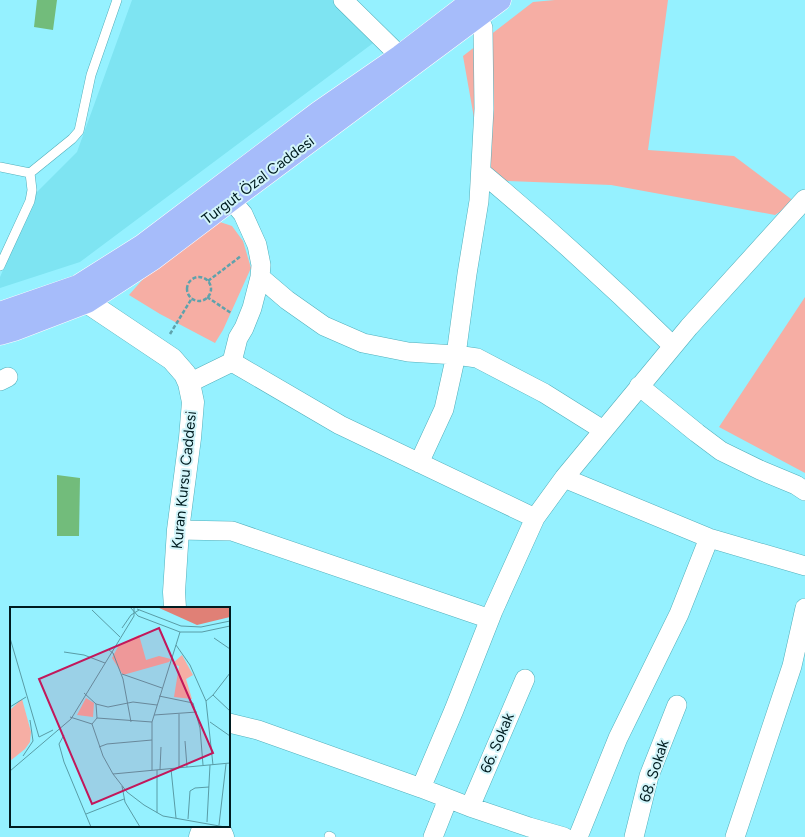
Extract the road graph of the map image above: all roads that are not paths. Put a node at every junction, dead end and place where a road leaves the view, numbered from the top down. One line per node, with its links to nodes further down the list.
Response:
1 (117, 0): 8 (lane)
2 (343, 0): 5 (street)
3 (500, 0): 4 (main road, Turgut Özal Caddesi)
4 (473, 7): 5 (main road, Turgut Özal Caddesi); 7 (street)
5 (406, 61): 9 (main road, Turgut Özal Caddesi)
6 (0, 167): 8 (lane)
7 (481, 172): 16 (street); 17 (street)
8 (30, 173): 11 (lane)
9 (225, 193): 12 (street); 13 (main road, Turgut Özal Caddesi)
10 (805, 199): 16 (street)
11 (0, 266)
12 (260, 277): 17 (street); 18 (street)
13 (83, 294): 14 (main road, Turgut Özal Caddesi); 15 (main road, Turgut Özal Caddesi); 19 (main road, Kuran Kursu Caddesi)
14 (0, 313)
15 (0, 334)
16 (673, 346): 20 (street)
17 (456, 355): 21 (street); 22 (street)
18 (232, 362): 19 (street); 22 (street)
19 (189, 383): 26 (main road, Kuran Kursu Caddesi)
20 (639, 386): 21 (street); 24 (street)
21 (603, 430): 23 (street)
22 (419, 463): 25 (street)
23 (564, 478): 25 (street); 27 (street)
24 (805, 491)
25 (535, 518): 31 (street)
26 (178, 530): 29 (main road, Kuran Kursu Caddesi); 31 (street)
27 (709, 538): 28 (street); 45 (street)
28 (805, 566)
29 (175, 607)
30 (805, 608): 47 (street)
31 (490, 619): 35 (street)
32 (524, 678): 37 (street, 66. Sokak)
33 (677, 705): 46 (street, 68. Sokak)
34 (230, 723): 35 (street)
35 (420, 788): 36 (street)
36 (448, 799): 37 (street); 43 (street)
37 (470, 807): 40 (street)
38 (204, 827): 41 (main road)
39 (218, 827): 42 (main road)
40 (527, 832): 44 (street)
41 (200, 837)
42 (223, 837)
43 (433, 837)
44 (564, 837)
45 (578, 837)
46 (634, 837)
47 (735, 837)

